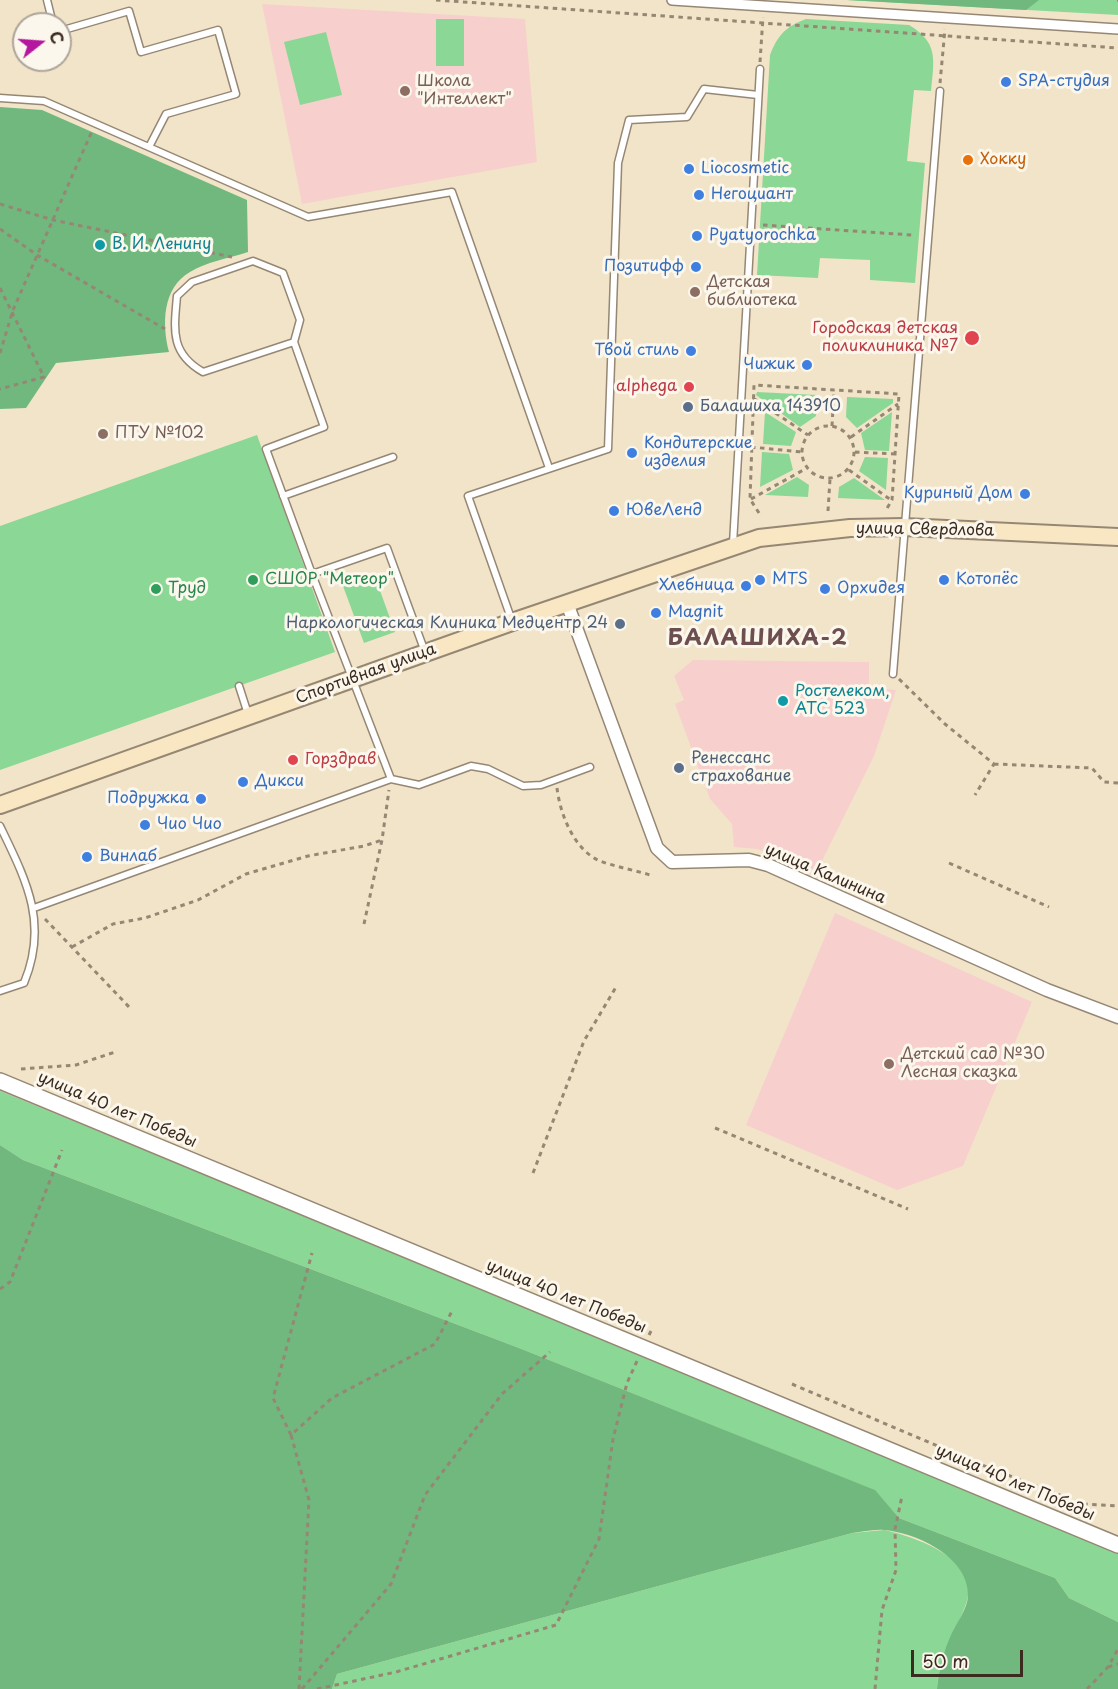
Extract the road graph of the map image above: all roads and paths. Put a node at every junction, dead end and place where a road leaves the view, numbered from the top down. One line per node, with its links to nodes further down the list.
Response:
1 (436, 0): 5 (path)
2 (672, 0): 3 (street)
3 (764, 6): 4 (street); 5 (path)
4 (945, 19): 7 (street); 8 (path)
5 (762, 25): 8 (path); 10 (path)
6 (72, 28): 15 (lane)
7 (1118, 29)
8 (944, 37): 9 (path); 11 (path)
9 (1118, 48)
10 (760, 69): 12 (lane)
11 (940, 91): 50 (lane)
12 (758, 95): 40 (lane); 52 (lane)
13 (0, 98): 14 (lane)
14 (95, 124): 15 (lane); 17 (path)
15 (149, 147): 40 (lane)
16 (0, 204): 17 (path)
17 (53, 220): 21 (path); 22 (path)
18 (763, 225): 20 (path)
19 (0, 229): 21 (path)
20 (912, 235)
21 (37, 255): 24 (path); 25 (path)
22 (253, 261): 25 (lane); 26 (lane)
23 (0, 288): 24 (path)
24 (13, 309): 27 (path); 28 (path)
25 (174, 334): 26 (lane)
26 (294, 342): 44 (lane)
27 (0, 353)
28 (0, 389)
29 (834, 390): 30 (path); 31 (path); 32 (path)
30 (753, 398): 33 (path); 35 (path)
31 (898, 404): 34 (path); 38 (path)
32 (832, 426): 33 (path); 34 (path)
33 (808, 435): 36 (path)
34 (851, 437): 37 (path)
35 (751, 447): 36 (path); 45 (path)
36 (802, 452): 41 (path)
37 (855, 452): 38 (path); 42 (path)
38 (895, 454): 46 (path)
39 (393, 457): 44 (lane)
40 (549, 468): 55 (lane)
41 (807, 468): 43 (path); 45 (path)
42 (849, 470): 43 (path); 46 (path)
43 (830, 479): 48 (path)
44 (283, 496): 53 (lane)
45 (750, 499): 49 (path)
46 (892, 500): 47 (path)
47 (886, 510)
48 (828, 512)
49 (759, 513)
50 (904, 527): 51 (main road, улица Свердлова); 52 (main road, улица Свердлова); 57 (lane)
51 (1118, 537)
52 (734, 544): 54 (main road, Спортивная улица)
53 (312, 574): 56 (lane); 58 (lane)
54 (567, 603): 55 (main road, Спортивная улица); 79 (street, улица Калинина)
55 (512, 622): 56 (main road, Спортивная улица)
56 (425, 653): 58 (main road, Спортивная улица)
57 (893, 674): 61 (path)
58 (352, 679): 60 (main road, Спортивная улица); 63 (lane)
59 (239, 686): 60 (lane)
60 (249, 716): 67 (main road, Спортивная улица)
61 (994, 764): 65 (path); 66 (path)
62 (590, 767): 64 (lane)
63 (391, 779): 64 (lane); 69 (path); 73 (lane)
64 (556, 780): 71 (path)
65 (1118, 783)
66 (975, 795)
67 (0, 805)
68 (0, 826): 73 (lane)
69 (382, 840): 74 (path); 75 (path)
70 (949, 863): 72 (path)
71 (650, 875)
72 (1049, 907)
73 (34, 908): 75 (path); 77 (lane)
74 (364, 924)
75 (72, 947): 78 (path)
76 (616, 987): 85 (path)
77 (0, 991)
78 (131, 1009)
79 (1118, 1017)
80 (115, 1052): 81 (path)
81 (21, 1069)
82 (0, 1081): 96 (street, улица 40 лет Победы)
83 (715, 1128): 86 (path)
84 (62, 1150): 88 (path)
85 (533, 1173)
86 (908, 1209)
87 (312, 1253): 93 (path)
88 (0, 1289)
89 (452, 1311): 93 (path)
90 (550, 1352): 100 (path)
91 (627, 1383): 101 (path)
92 (792, 1384): 95 (path)
93 (291, 1435): 100 (path)
94 (902, 1496): 102 (path)
95 (1118, 1506)
96 (1118, 1545)
97 (1118, 1649): 99 (path)
98 (1118, 1664): 99 (path)
99 (1108, 1667): 103 (path)
100 (301, 1689)
101 (317, 1689)
102 (875, 1689)
103 (1087, 1689)

